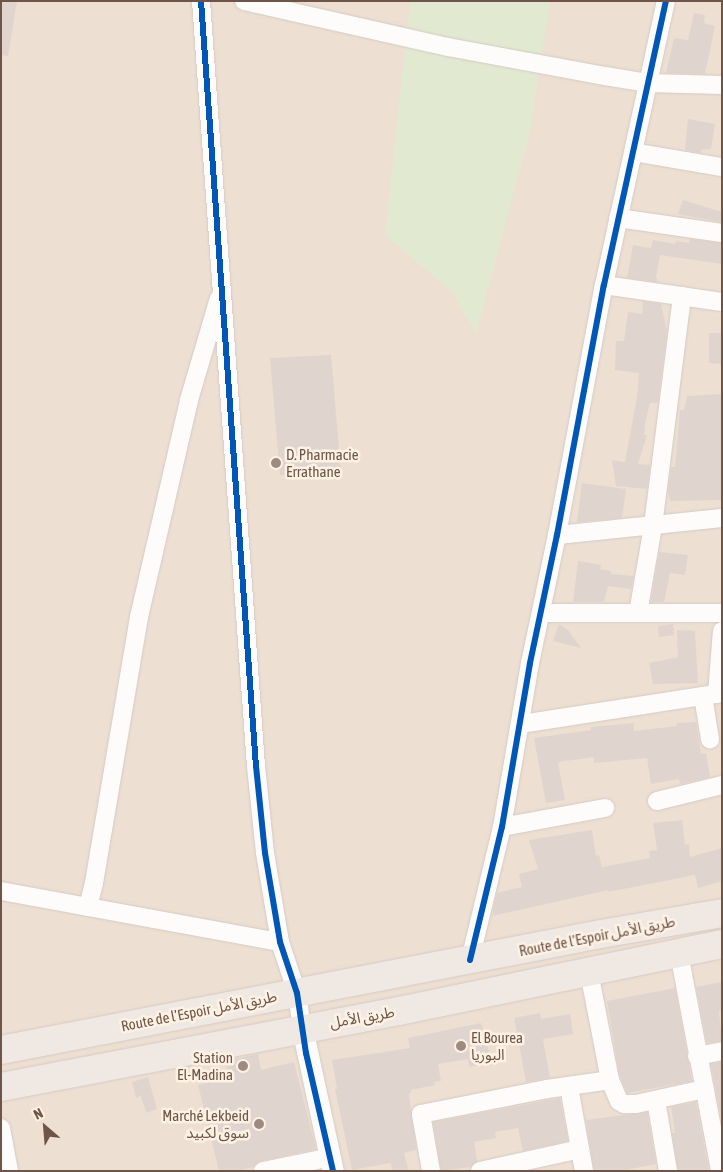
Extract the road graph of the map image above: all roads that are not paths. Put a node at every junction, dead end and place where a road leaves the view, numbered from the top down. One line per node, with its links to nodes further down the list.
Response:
1 (201, 1): 12 (street)
2 (244, 1): 4 (street)
3 (666, 1): 5 (street)
4 (319, 10): 5 (street)
5 (648, 83): 6 (street); 7 (street)
6 (722, 85)
7 (633, 152): 8 (street); 9 (street)
8 (722, 167)
9 (618, 218): 10 (street); 11 (street)
10 (722, 233)
11 (604, 285): 13 (street); 17 (street)
12 (222, 288): 30 (street); 32 (street)
13 (682, 296): 14 (street); 16 (street)
14 (722, 302)
15 (722, 518): 16 (street)
16 (653, 526): 17 (street); 19 (street)
17 (557, 535): 18 (street)
18 (542, 613): 19 (street); 23 (street)
19 (638, 613): 20 (street)
20 (722, 613)
21 (722, 631): 22 (street)
22 (714, 694): 23 (street); 24 (street)
23 (521, 724): 28 (street)
24 (710, 738)
25 (722, 785): 26 (street)
26 (657, 801)
27 (606, 808): 28 (street)
28 (502, 827): 35 (street)
29 (1, 891): 30 (street)
30 (88, 907): 32 (street)
31 (722, 913): 35 (highway, Route de l’Espoir طريق الأمل)
32 (280, 942): 37 (street)
33 (722, 944): 34 (highway, طريق الأمل)
34 (679, 953): 36 (highway, طريق الأمل); 41 (street)
35 (470, 960): 37 (highway, Route de l’Espoir طريق الأمل)
36 (589, 972): 38 (highway, طريق الأمل); 42 (street)
37 (297, 993): 38 (street); 39 (highway, Route de l’Espoir طريق الأمل)
38 (302, 1028): 43 (highway, طريق الأمل); 50 (street)
39 (1, 1050)
40 (722, 1051): 41 (street)
41 (697, 1056): 45 (street)
42 (610, 1080): 44 (street); 46 (street)
43 (1, 1087)
44 (569, 1087): 49 (street); 54 (street)
45 (704, 1089): 46 (street); 47 (street)
46 (656, 1100): 51 (street)
47 (716, 1124): 57 (street)
48 (1, 1128): 52 (street)
49 (580, 1150): 55 (street); 56 (street)
50 (332, 1164): 53 (street)
51 (667, 1170)
52 (8, 1171)
53 (263, 1171)
54 (431, 1171)
55 (480, 1171)
56 (584, 1171)
57 (720, 1171)

